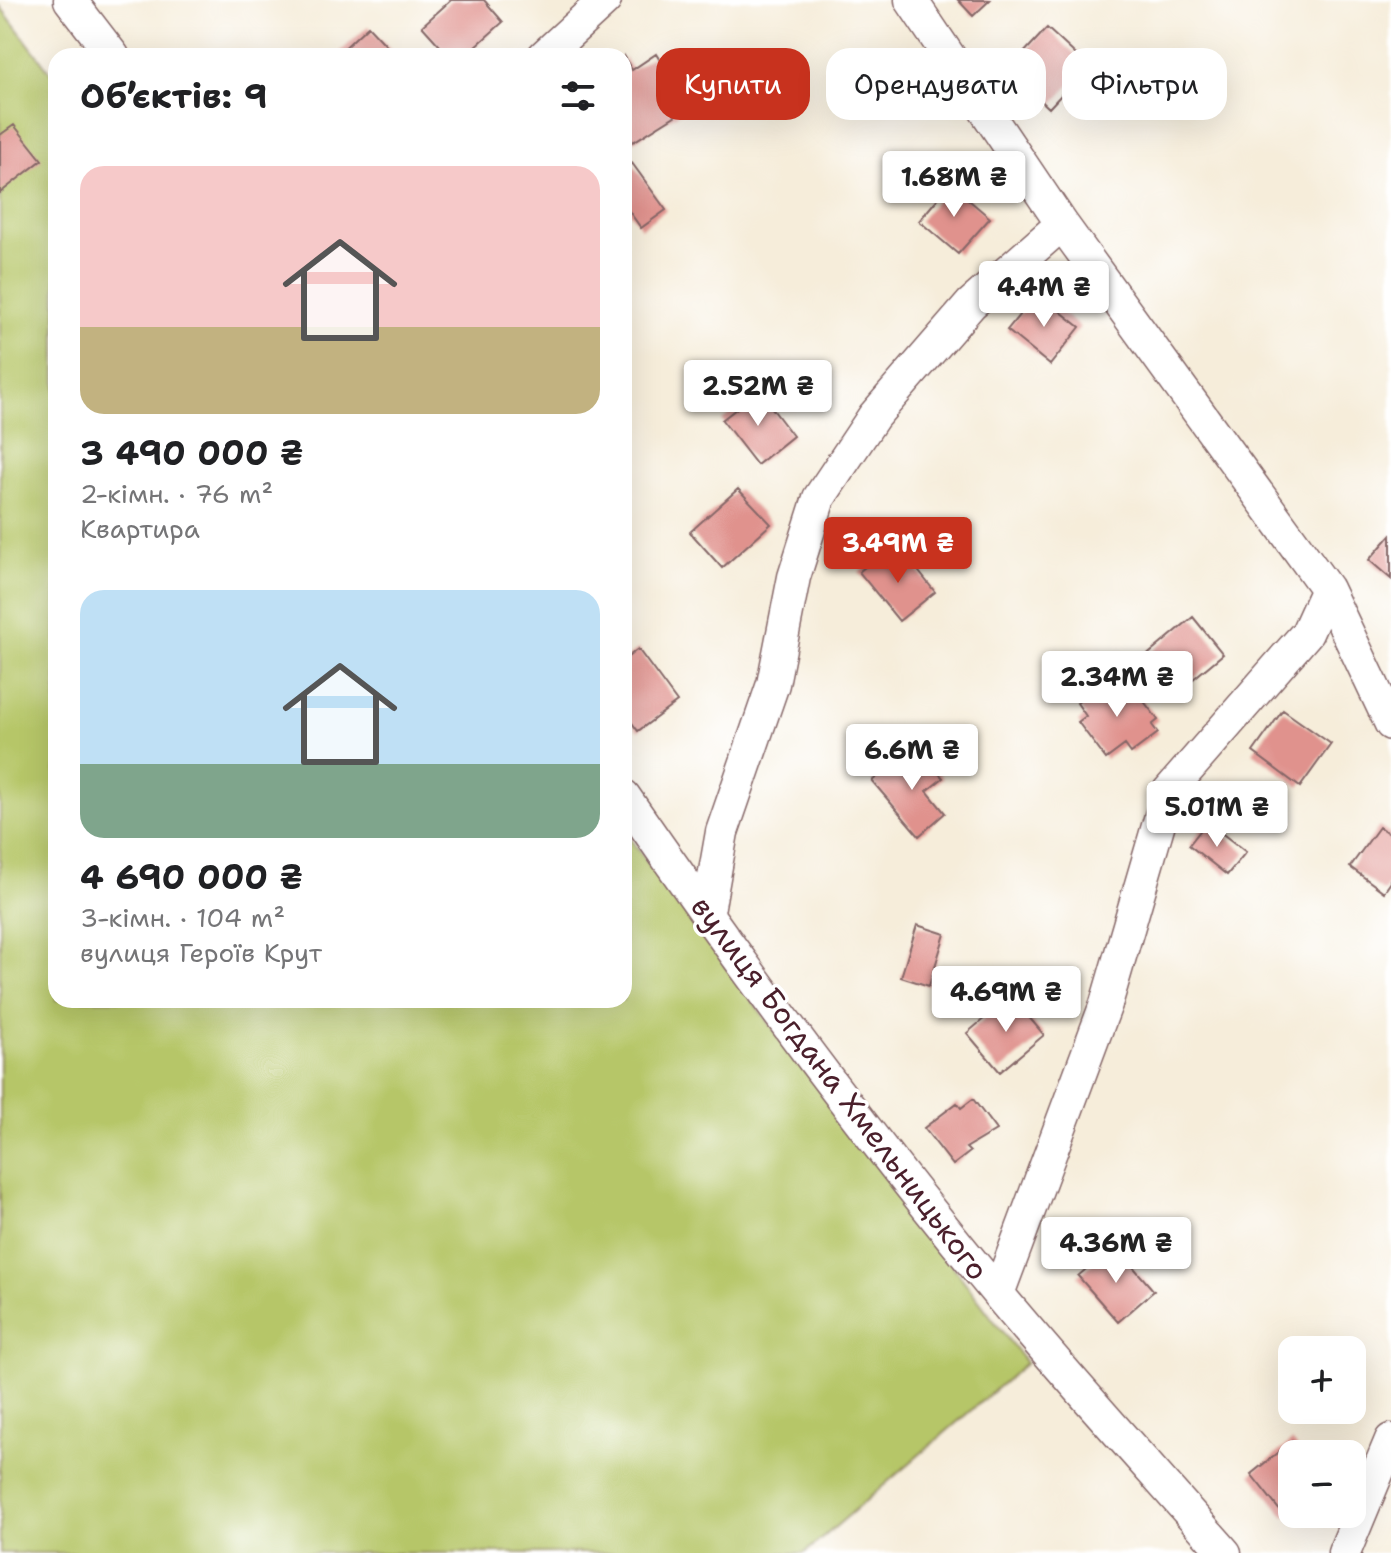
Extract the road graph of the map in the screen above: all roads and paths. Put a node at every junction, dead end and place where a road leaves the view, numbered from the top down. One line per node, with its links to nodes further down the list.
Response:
1 (70, 0): 4 (street)
2 (605, 0): 5 (street)
3 (911, 0): 6 (street)
4 (107, 48)
5 (553, 48)
6 (1062, 224): 7 (street); 10 (street)
7 (1327, 589): 8 (street); 11 (street)
8 (1391, 724)
9 (632, 808): 10 (street, вулиця Богдана Хмельницького)
10 (707, 917): 11 (street, вулиця Богдана Хмельницького)
11 (998, 1294): 13 (street, вулиця Богдана Хмельницького)
12 (1391, 1440): 14 (street)
13 (1225, 1553)
14 (1344, 1553)

